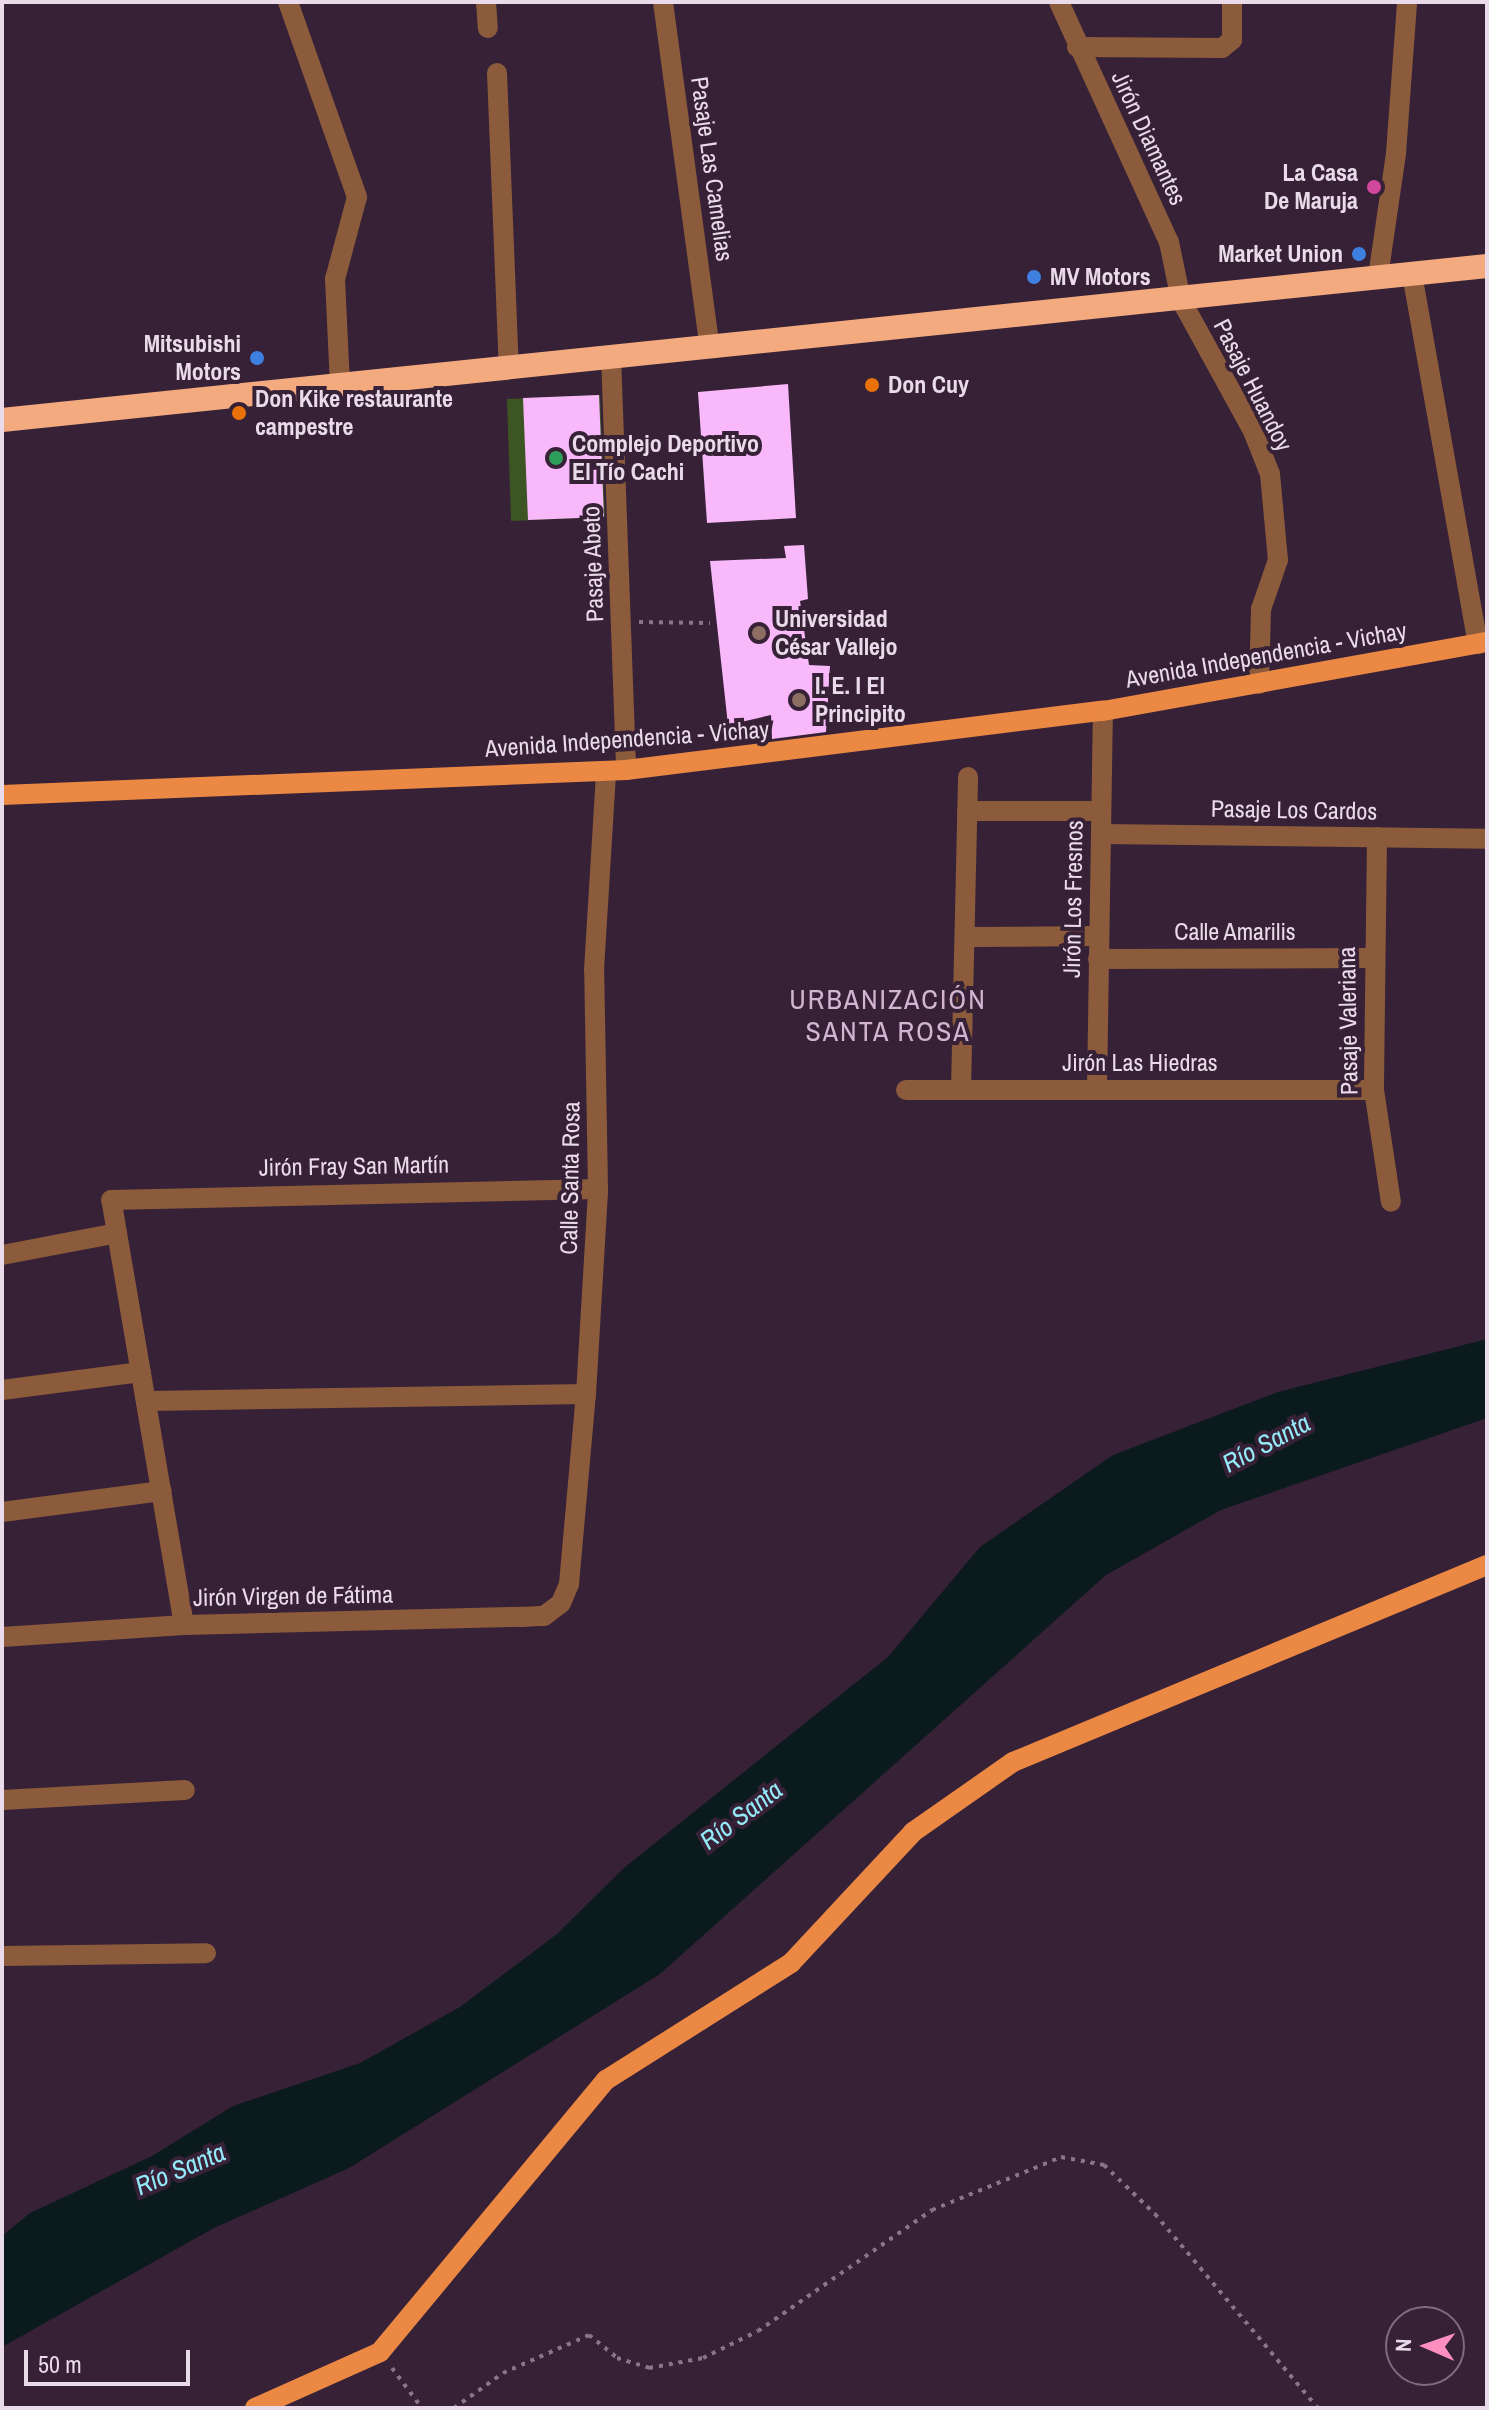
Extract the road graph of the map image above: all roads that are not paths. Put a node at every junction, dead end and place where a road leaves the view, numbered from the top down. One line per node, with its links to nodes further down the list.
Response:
1 (288, 2): 17 (street)
2 (486, 2): 7 (street)
3 (663, 2): 14 (street, Pasaje Las Camelias)
4 (1059, 2): 8 (street, Jirón Diamantes)
5 (1232, 2): 8 (street)
6 (1407, 2): 12 (street)
7 (488, 28)
8 (1077, 47): 13 (street, Jirón Diamantes)
9 (497, 73): 16 (street)
10 (1487, 266): 11 (highway)
11 (1412, 274): 12 (highway); 19 (street)
12 (1378, 277): 13 (highway)
13 (1181, 300): 14 (highway); 20 (street, Pasaje Huandoy)
14 (709, 343): 15 (highway)
15 (611, 356): 16 (highway); 22 (street, Pasaje Abeto)
16 (509, 367): 17 (highway)
17 (340, 385): 18 (highway)
18 (2, 420)
19 (1482, 643): 20 (main road, Avenida Independencia - Vichay)
20 (1259, 684): 21 (main road, Avenida Independencia - Vichay)
21 (1103, 711): 22 (main road, Avenida Independencia - Vichay); 26 (street, Jirón Los Fresnos)
22 (616, 771): 24 (main road, Avenida Independencia - Vichay); 38 (street, Calle Santa Rosa)
23 (968, 777): 25 (street)
24 (2, 795)
25 (967, 811): 26 (street); 31 (street)
26 (1101, 811): 27 (street, Jirón Los Fresnos)
27 (1101, 834): 28 (street, Pasaje Los Cardos); 30 (street, Jirón Los Fresnos)
28 (1377, 837): 29 (street, Pasaje Los Cardos); 32 (street, Pasaje Valeriana)
29 (1487, 839)
30 (1098, 936): 31 (street); 33 (street, Jirón Los Fresnos)
31 (965, 937): 35 (street)
32 (1372, 958): 33 (street, Calle Amarilis); 37 (street, Pasaje Valeriana)
33 (1098, 959): 34 (street, Jirón Los Fresnos)
34 (1097, 1088): 35 (street, Jirón Las Hiedras); 37 (street, Jirón Las Hiedras)
35 (961, 1089): 36 (street, Jirón Las Hiedras)
36 (906, 1090)
37 (1374, 1090): 39 (street, Pasaje Valeriana)
38 (598, 1189): 40 (street, Jirón Fray San Martín); 44 (street, Calle Santa Rosa)
39 (1391, 1202)
40 (117, 1233): 41 (street); 42 (street)
41 (2, 1255)
42 (141, 1372): 43 (street); 45 (street)
43 (2, 1390)
44 (586, 1394): 45 (street); 49 (street, Calle Santa Rosa)
45 (147, 1401): 46 (street)
46 (162, 1491): 47 (street); 50 (street)
47 (2, 1512)
48 (1487, 1565): 56 (main road)
49 (569, 1584): 50 (street, Jirón Virgen de Fátima)
50 (184, 1625): 51 (street, Jirón Virgen de Fátima)
51 (2, 1637)
52 (185, 1790): 53 (street)
53 (2, 1800)
54 (206, 1953): 55 (street)
55 (2, 1956)
56 (255, 2408)

